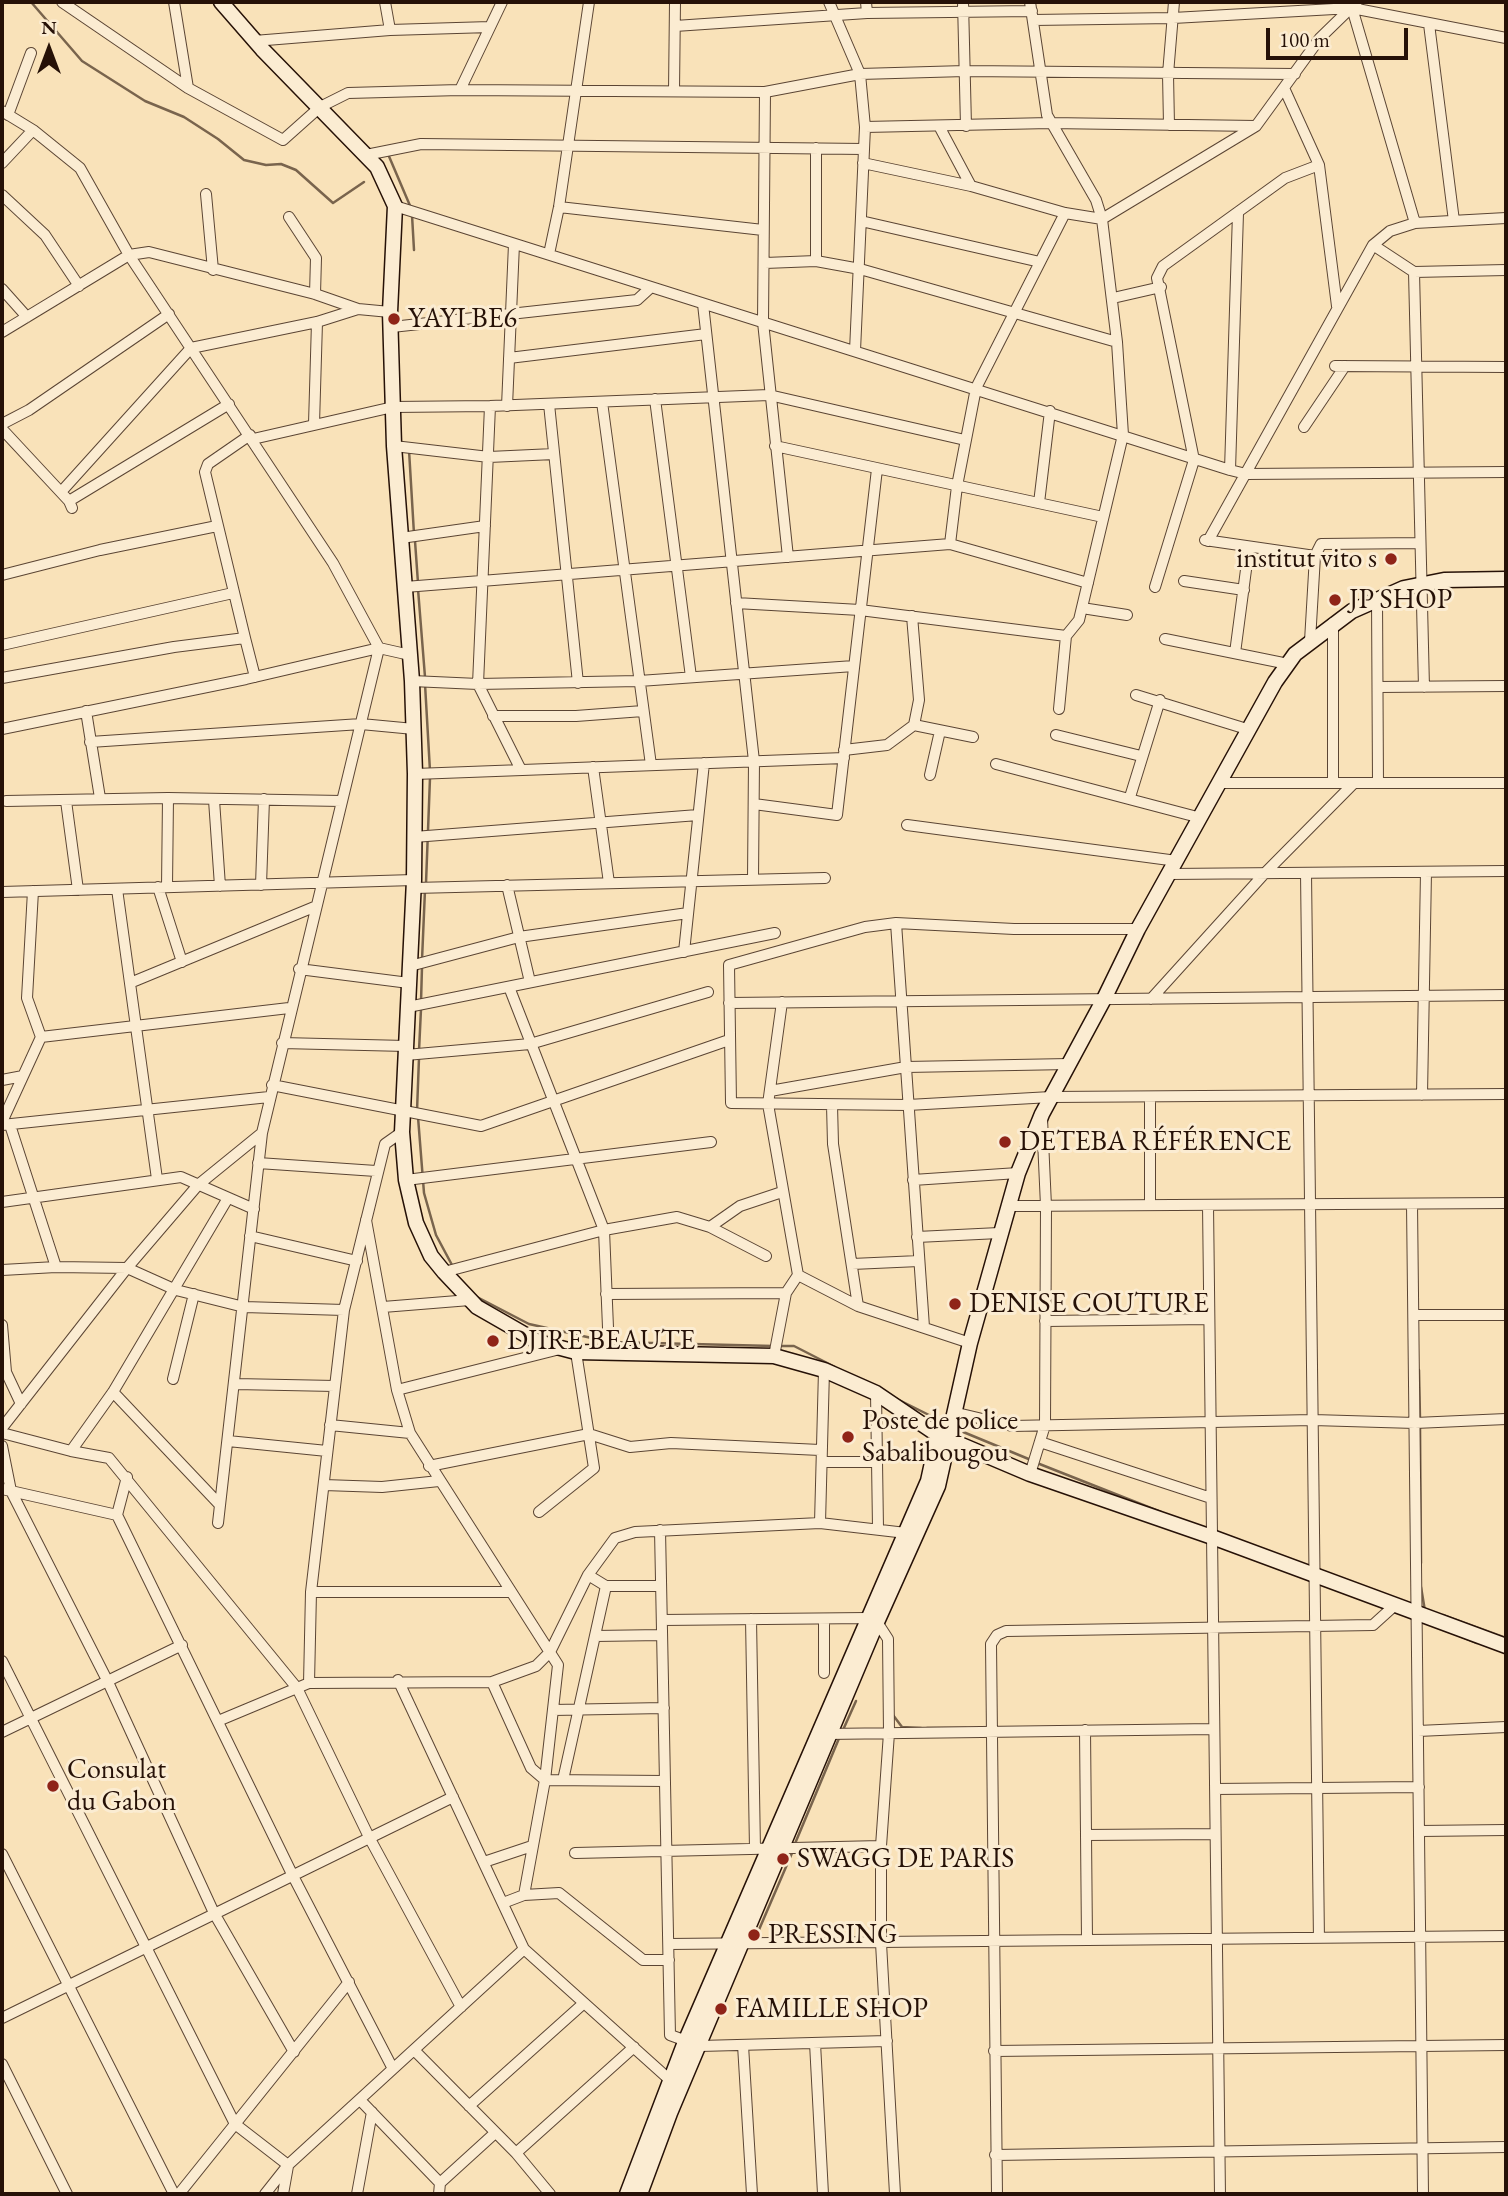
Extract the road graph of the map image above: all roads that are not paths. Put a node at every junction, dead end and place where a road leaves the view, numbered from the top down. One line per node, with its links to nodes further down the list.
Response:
1 (62, 2): 31 (street)
2 (174, 2): 31 (street)
3 (220, 2): 24 (main road)
4 (385, 2): 22 (street)
5 (502, 2): 21 (street)
6 (589, 2): 35 (street)
7 (675, 2): 20 (street)
8 (828, 2): 17 (street)
9 (866, 2): 15 (street)
10 (910, 2): 16 (street)
11 (1174, 2): 18 (street)
12 (1354, 5): 18 (street); 19 (street); 30 (street); 66 (street)
13 (963, 6): 14 (street); 16 (street); 26 (street)
14 (1032, 11): 18 (street); 27 (street)
15 (867, 13): 16 (street); 17 (street)
16 (909, 13)
17 (835, 17): 20 (street); 28 (street)
18 (1173, 18): 29 (street)
19 (1429, 24): 23 (street); 65 (street)
20 (675, 26): 34 (street)
21 (490, 27): 22 (street); 33 (street)
22 (390, 30): 24 (street)
23 (1506, 38)
24 (254, 41): 37 (main road)
25 (31, 53): 38 (street)
26 (965, 71): 27 (street); 28 (street); 40 (street)
27 (1040, 73): 29 (street); 39 (street)
28 (860, 74): 36 (street); 44 (street)
29 (1168, 74): 30 (street); 41 (street)
30 (1294, 74): 32 (street)
31 (188, 88): 37 (street)
32 (1284, 88): 43 (street); 53 (street)
33 (460, 90): 35 (street); 37 (street)
34 (674, 91): 35 (street); 36 (street)
35 (577, 92): 46 (street)
36 (765, 92): 47 (street)
37 (320, 107): 50 (main road)
38 (5, 113): 45 (street)
39 (1050, 122): 40 (street); 41 (street); 63 (street)
40 (966, 125): 42 (street)
41 (1169, 125): 43 (street)
42 (939, 126): 44 (street); 54 (street)
43 (1256, 126): 63 (street)
44 (865, 127): 49 (street)
45 (33, 130): 51 (street); 71 (street)
46 (566, 145): 47 (street); 50 (street); 58 (street)
47 (763, 148): 48 (street); 67 (street)
48 (816, 148): 49 (street); 72 (street)
49 (864, 149): 52 (street)
50 (366, 155): 57 (main road)
51 (2, 163)
52 (863, 163): 54 (street); 64 (street)
53 (1319, 165): 60 (street); 86 (street)
54 (971, 186): 59 (street)
55 (206, 194): 76 (street)
56 (2, 195): 79 (street)
57 (395, 206): 68 (street); 88 (main road)
58 (559, 207): 67 (street); 70 (street)
59 (1065, 213): 63 (street); 73 (street)
60 (1238, 213): 80 (street); 127 (street)
61 (289, 217): 83 (street)
62 (1506, 218): 65 (street)
63 (1102, 219): 84 (street)
64 (861, 221): 73 (street); 75 (street)
65 (1454, 221): 66 (street)
66 (1415, 223): 69 (street)
67 (763, 230): 74 (street)
68 (514, 244): 70 (street); 91 (street)
69 (1373, 245): 78 (street); 86 (street)
70 (549, 254): 82 (street)
71 (129, 256): 76 (street); 79 (street); 90 (street)
72 (816, 261): 74 (street); 75 (street)
73 (1040, 262): 89 (street)
74 (765, 263): 94 (street)
75 (860, 269): 89 (street); 100 (street)
76 (213, 270): 83 (street)
77 (1506, 270): 78 (street)
78 (1414, 272): 102 (street)
79 (79, 286): 92 (street)
80 (1161, 287): 84 (street); 125 (street)
81 (2, 289): 92 (street)
82 (649, 289): 85 (street); 91 (street)
83 (315, 294): 87 (street)
84 (1113, 298): 98 (street)
85 (703, 304): 94 (street); 97 (street)
86 (1337, 306): 130 (street)
87 (358, 309): 88 (street); 93 (street)
88 (390, 312): 95 (main road)
89 (1014, 312): 98 (street); 104 (street)
90 (169, 314): 99 (street); 116 (street)
91 (512, 316): 95 (street); 101 (street)
92 (27, 317): 96 (street)
93 (317, 322): 99 (street); 115 (street)
94 (763, 322): 100 (street); 105 (street)
95 (392, 327): 113 (main road)
96 (2, 332)
97 (706, 334): 101 (street); 106 (street)
98 (1117, 342): 118 (street)
99 (191, 348): 109 (street); 132 (street)
100 (855, 351): 104 (street)
101 (509, 358): 111 (street)
102 (1415, 366): 103 (street); 117 (street); 129 (street)
103 (1506, 367)
104 (976, 388): 114 (street); 120 (street)
105 (769, 395): 106 (street); 120 (street); 122 (street)
106 (713, 397): 107 (street); 144 (street)
107 (655, 399): 108 (street); 145 (street)
108 (602, 402): 110 (street); 146 (street)
109 (229, 404): 119 (street); 132 (street)
110 (549, 404): 111 (street); 123 (street)
111 (507, 405): 112 (street)
112 (490, 406): 113 (street); 124 (street)
113 (393, 407): 115 (street); 121 (main road)
114 (1050, 411): 118 (street); 133 (street)
115 (314, 424): 119 (street)
116 (2, 426): 132 (street)
117 (1304, 427)
118 (1123, 435): 125 (street); 134 (street)
119 (252, 437): 135 (street); 170 (street)
120 (965, 440): 131 (street)
121 (394, 446): 124 (street); 137 (main road)
122 (775, 446): 126 (street); 143 (street)
123 (554, 454): 124 (street); 147 (street)
124 (489, 457): 136 (street)
125 (1195, 460): 127 (street); 155 (street)
126 (877, 468): 131 (street); 141 (street)
127 (1230, 470): 130 (street)
128 (1506, 472): 129 (street)
129 (1416, 473): 130 (street); 138 (street)
130 (1246, 474): 140 (street)
131 (957, 486): 133 (street); 139 (street)
132 (61, 492)
133 (1039, 503): 134 (street)
134 (1103, 517): 153 (street)
135 (217, 526): 148 (street); 157 (street)
136 (485, 526): 137 (street); 150 (street)
137 (401, 538): 154 (main road)
138 (1420, 543): 142 (street); 152 (street)
139 (950, 544): 141 (street); 153 (street)
140 (1249, 547): 142 (street); 156 (street)
141 (866, 550): 143 (street); 161 (street)
142 (1315, 556): 168 (street)
143 (788, 557): 144 (street)
144 (732, 561): 145 (street); 159 (street)
145 (677, 566): 146 (street); 177 (street)
146 (624, 570): 147 (street); 180 (street)
147 (567, 574): 150 (street); 181 (street)
148 (2, 575)
149 (1506, 579): 152 (main road)
150 (482, 581): 154 (street); 182 (street)
151 (1184, 581): 156 (street)
152 (1421, 582): 158 (main road); 185 (street)
153 (1088, 583): 160 (street)
154 (405, 587): 172 (main road)
155 (1155, 587)
156 (1244, 590): 171 (street)
157 (233, 593): 166 (street); 169 (street)
158 (1377, 598): 164 (main road); 184 (street)
159 (736, 603): 161 (street); 175 (street)
160 (1082, 608): 162 (street); 165 (street)
161 (860, 610): 163 (street); 174 (street)
162 (1127, 615)
163 (912, 617): 165 (street); 193 (street)
164 (1333, 623): 168 (main road); 212 (street)
165 (1066, 636): 188 (street)
166 (245, 638): 176 (street); 178 (street)
167 (1165, 639): 171 (street)
168 (1310, 641): 173 (main road)
169 (2, 645)
170 (379, 648): 172 (street); 176 (street); 192 (street)
171 (1236, 653): 173 (street)
172 (410, 655): 179 (main road)
173 (1288, 664): 196 (main road)
174 (854, 666): 175 (street); 201 (street)
175 (744, 672): 177 (street); 203 (street)
176 (255, 677): 189 (street)
177 (691, 677): 180 (street)
178 (2, 678)
179 (412, 681): 182 (street); 195 (main road)
180 (639, 681): 181 (street); 190 (street)
181 (578, 683): 182 (street)
182 (478, 684): 191 (street)
183 (1506, 686): 185 (street)
184 (1378, 687): 185 (street); 214 (street)
185 (1424, 687)
186 (1136, 695): 187 (street)
187 (1160, 700): 196 (street); 202 (street)
188 (1059, 709)
189 (86, 711): 194 (street); 200 (street)
190 (643, 711): 191 (street); 206 (street)
191 (493, 716): 208 (street)
192 (361, 724): 195 (street); 200 (street); 223 (street)
193 (915, 725): 197 (street); 201 (street)
194 (2, 729)
195 (414, 729): 209 (main road)
196 (1250, 730): 211 (main road)
197 (940, 731): 199 (street); 210 (street)
198 (1056, 735): 202 (street)
199 (973, 737)
200 (90, 742): 217 (street)
201 (844, 754): 203 (street); 224 (street)
202 (1141, 756): 216 (street)
203 (754, 761): 204 (street); 224 (street)
204 (704, 763): 206 (street); 225 (street)
205 (996, 764): 216 (street)
206 (651, 765): 207 (street)
207 (593, 767): 208 (street); 227 (street)
208 (521, 770): 209 (street)
209 (415, 774): 229 (main road)
210 (930, 775)
211 (1220, 783): 212 (street); 226 (main road)
212 (1333, 783): 213 (street)
213 (1354, 783): 214 (street); 233 (street)
214 (1378, 783): 215 (street)
215 (1506, 783)
216 (1129, 797): 226 (street)
217 (100, 798): 218 (street); 222 (street)
218 (168, 798): 220 (street); 244 (street)
219 (264, 799): 220 (street); 223 (street); 241 (street)
220 (214, 800): 243 (street)
221 (6, 801): 222 (street)
222 (66, 801): 246 (street)
223 (342, 801): 238 (street)
224 (754, 804): 236 (street)
225 (698, 815): 227 (street); 237 (street)
226 (1201, 818): 230 (main road)
227 (600, 822): 229 (street); 239 (street)
228 (907, 825): 230 (street)
229 (414, 837): 240 (main road)
230 (1174, 867): 233 (street); 252 (main road)
231 (1506, 871): 232 (street)
232 (1426, 872): 234 (street); 264 (street)
233 (1265, 873): 234 (street); 268 (street)
234 (1306, 873): 266 (street)
235 (825, 878): 236 (street)
236 (753, 879): 237 (street)
237 (691, 882): 239 (street); 250 (street)
238 (320, 883): 240 (street); 241 (street); 249 (street)
239 (609, 883): 242 (street)
240 (414, 884): 242 (street); 257 (main road)
241 (261, 885): 243 (street)
242 (507, 885): 254 (street)
243 (220, 886): 244 (street)
244 (162, 887): 245 (street); 256 (street)
245 (117, 889): 246 (street); 260 (street)
246 (78, 890): 247 (street)
247 (33, 891): 248 (street); 275 (street)
248 (2, 892)
249 (314, 908): 256 (street); 258 (street)
250 (688, 913): 254 (street); 255 (street)
251 (896, 923): 252 (street); 269 (street); 271 (street)
252 (1138, 929): 267 (main road)
253 (775, 933): 255 (street)
254 (519, 937): 257 (street); 259 (street)
255 (684, 951): 259 (street)
256 (181, 962): 260 (street)
257 (410, 966): 261 (main road)
258 (299, 969): 261 (street); 273 (street)
259 (530, 982): 262 (street)
260 (130, 983): 274 (street)
261 (409, 984): 272 (main road)
262 (509, 987): 272 (street); 278 (street)
263 (708, 992): 278 (street)
264 (1423, 995): 265 (street); 266 (street); 287 (street)
265 (1506, 995)
266 (1308, 997): 268 (street); 288 (street)
267 (1104, 999): 268 (street); 269 (street); 280 (main road)
268 (1151, 999)
269 (901, 1001): 270 (street); 281 (street)
270 (782, 1002): 271 (street); 285 (street)
271 (729, 1003): 276 (street)
272 (408, 1007): 279 (main road)
273 (289, 1008): 274 (street); 277 (street)
274 (136, 1026): 275 (street); 296 (street)
275 (41, 1037): 282 (street)
276 (729, 1040): 292 (street); 293 (street)
277 (282, 1044): 279 (street); 284 (street)
278 (530, 1044): 279 (street); 292 (street)
279 (406, 1050): 297 (main road)
280 (1069, 1064): 281 (street); 290 (main road)
281 (906, 1068): 285 (street); 295 (street)
282 (23, 1076): 283 (street); 299 (street)
283 (3, 1078)
284 (272, 1086): 289 (street); 297 (street)
285 (770, 1091): 293 (street)
286 (1506, 1094): 287 (street)
287 (1422, 1095): 288 (street)
288 (1309, 1096): 291 (street); 316 (street)
289 (269, 1097): 296 (street); 301 (street)
290 (1051, 1097): 291 (street); 295 (street); 298 (main road)
291 (1150, 1097): 318 (street)
292 (552, 1101): 297 (street); 303 (street)
293 (768, 1104): 294 (street); 311 (street)
294 (832, 1105): 295 (street); 332 (street)
295 (908, 1105): 309 (street)
296 (148, 1110): 299 (street); 307 (street)
297 (403, 1111): 300 (main road)
298 (1042, 1114): 306 (main road); 321 (street)
299 (4, 1124): 312 (street)
300 (402, 1132): 305 (street); 308 (main road)
301 (262, 1133): 304 (street); 310 (street)
302 (711, 1142): 303 (street)
303 (577, 1161): 308 (street); 325 (street)
304 (258, 1163): 305 (street); 322 (street)
305 (376, 1171): 323 (street)
306 (1018, 1173): 309 (street); 320 (main road)
307 (157, 1179): 310 (street); 312 (street)
308 (406, 1180): 336 (main road)
309 (914, 1180): 328 (street)
310 (198, 1185): 313 (street); 334 (street)
311 (782, 1192): 324 (street); 337 (street)
312 (34, 1198): 314 (street); 333 (street)
313 (229, 1198): 322 (street); 338 (street)
314 (2, 1202)
315 (1506, 1203): 317 (street)
316 (1310, 1204): 317 (street); 319 (street); 368 (street)
317 (1412, 1204): 347 (street)
318 (1150, 1205): 319 (street); 321 (street)
319 (1208, 1205): 349 (street)
320 (1007, 1206): 321 (street); 326 (main road)
321 (1046, 1206): 350 (street)
322 (254, 1209): 327 (street)
323 (366, 1220): 330 (street); 345 (street)
324 (710, 1227): 325 (street); 329 (street)
325 (604, 1230): 336 (street); 341 (street)
326 (999, 1233): 328 (street); 353 (main road)
327 (250, 1236): 330 (street); 344 (street)
328 (917, 1237): 331 (street)
329 (766, 1256)
330 (357, 1261): 346 (street)
331 (919, 1261): 332 (street); 352 (street)
332 (852, 1264): 343 (street)
333 (56, 1267): 334 (street); 335 (street)
334 (127, 1268): 338 (street); 365 (street)
335 (2, 1270)
336 (444, 1272): 342 (main road)
337 (798, 1275): 339 (street); 343 (street)
338 (176, 1290): 340 (street); 363 (street)
339 (786, 1293): 341 (street); 356 (street)
340 (194, 1294): 344 (street); 359 (street)
341 (606, 1294): 355 (street)
342 (470, 1300): 345 (street); 354 (main road)
343 (858, 1306): 352 (street)
344 (244, 1307): 346 (street); 360 (street)
345 (383, 1307): 362 (street)
346 (344, 1310): 361 (street)
347 (1413, 1315): 348 (street); 370 (street)
348 (1506, 1315)
349 (1209, 1319): 350 (street); 369 (street)
350 (1045, 1321): 372 (street)
351 (2, 1325): 358 (street)
352 (924, 1326): 353 (street)
353 (970, 1343): 366 (main road)
354 (569, 1350): 355 (main road); 362 (street); 375 (street)
355 (609, 1352): 356 (main road)
356 (774, 1356): 357 (main road)
357 (824, 1370): 364 (main road); 380 (street)
358 (4, 1371): 365 (street)
359 (173, 1379)
360 (235, 1384): 361 (street); 377 (street)
361 (335, 1386): 371 (street)
362 (397, 1390): 374 (street)
363 (113, 1392): 381 (street); 392 (street)
364 (876, 1393): 376 (main road); 384 (street)
365 (21, 1404): 373 (street)
366 (952, 1414): 372 (street); 376 (main road)
367 (1506, 1419): 370 (street)
368 (1313, 1420): 369 (street); 370 (street); 402 (street)
369 (1210, 1422): 372 (street); 391 (street)
370 (1415, 1423): 408 (street)
371 (330, 1425): 374 (street); 382 (street)
372 (1045, 1425): 378 (street)
373 (2, 1431): 381 (street)
374 (410, 1433): 385 (street)
375 (589, 1434): 380 (street); 385 (street); 393 (street)
376 (944, 1438): 386 (main road); 399 (main road); 412 (main road)
377 (228, 1441): 382 (street); 392 (street)
378 (1040, 1442): 386 (street); 391 (street)
379 (2, 1446): 390 (street)
380 (820, 1450): 383 (street)
381 (71, 1451): 387 (street)
382 (327, 1451): 389 (street)
383 (822, 1462): 384 (street); 396 (street)
384 (876, 1462): 397 (street)
385 (429, 1466): 388 (street)
386 (1030, 1474): 400 (main road)
387 (127, 1477): 394 (street); 426 (street)
388 (439, 1481): 389 (street); 406 (street)
389 (324, 1485): 405 (street)
390 (7, 1490): 394 (street); 423 (street)
391 (1211, 1498): 400 (street)
392 (220, 1505): 395 (street)
393 (539, 1512)
394 (117, 1515): 417 (street)
395 (218, 1523)
396 (820, 1523): 397 (street); 398 (street)
397 (878, 1528): 399 (street)
398 (660, 1530): 401 (street); 404 (street)
399 (906, 1533): 412 (main road)
400 (1212, 1537): 402 (main road); 414 (street)
401 (588, 1575): 403 (street); 419 (street)
402 (1315, 1576): 407 (main road); 413 (street)
403 (606, 1586): 404 (street); 416 (street)
404 (662, 1586): 411 (street)
405 (311, 1592): 406 (street); 425 (street)
406 (510, 1592): 419 (street)
407 (1394, 1606): 408 (main road); 413 (street)
408 (1417, 1614): 418 (main road); 436 (street)
409 (751, 1619): 410 (street); 411 (street); 454 (street)
410 (824, 1619): 412 (street); 421 (street)
411 (662, 1620): 415 (street)
412 (872, 1620): 438 (street); 439 (main road)
413 (1315, 1626): 414 (street); 444 (street)
414 (1213, 1627): 433 (street); 434 (street)
415 (662, 1635): 416 (street); 427 (street)
416 (595, 1636): 429 (street)
417 (182, 1645): 423 (street); 431 (street)
418 (1506, 1646)
419 (550, 1652): 424 (street); 428 (street)
420 (2, 1661): 430 (street)
421 (824, 1674)
422 (398, 1680): 424 (street); 425 (street); 446 (street)
423 (108, 1682): 430 (street); 462 (street)
424 (492, 1682): 440 (street)
425 (309, 1683): 426 (street)
426 (297, 1688): 431 (street); 451 (street)
427 (664, 1708): 429 (street); 442 (street)
428 (553, 1710): 429 (street); 440 (street)
429 (579, 1710): 441 (street)
430 (31, 1718): 437 (street); 472 (street)
431 (218, 1721): 459 (street)
432 (1506, 1727): 436 (street)
433 (1214, 1729): 435 (street); 445 (street)
434 (990, 1731): 435 (street); 438 (street); 468 (street)
435 (1085, 1731): 450 (street)
436 (1418, 1731): 443 (street)
437 (2, 1732)
438 (889, 1733): 439 (street); 453 (street)
439 (825, 1734): 454 (main road)
440 (545, 1780): 441 (street); 452 (street)
441 (563, 1780): 442 (street)
442 (665, 1781): 455 (street)
443 (1419, 1787): 444 (street); 448 (street)
444 (1317, 1788): 445 (street); 464 (street)
445 (1215, 1789): 449 (street)
446 (453, 1797): 451 (street); 458 (street)
447 (1506, 1830): 448 (street)
448 (1420, 1831): 465 (street)
449 (1215, 1834): 450 (street); 466 (street)
450 (1086, 1835): 467 (street)
451 (369, 1837): 459 (street); 478 (street)
452 (532, 1846): 458 (street); 460 (street)
453 (881, 1846): 454 (street); 469 (street)
454 (770, 1849): 455 (street); 471 (main road)
455 (667, 1851): 456 (street); 470 (street)
456 (575, 1853)
457 (2, 1854): 476 (street)
458 (484, 1861): 461 (street)
459 (292, 1874): 462 (street); 475 (street)
460 (524, 1895): 461 (street); 474 (street)
461 (503, 1903): 473 (street)
462 (214, 1913): 472 (street); 490 (street)
463 (1506, 1936): 465 (street)
464 (1319, 1937): 465 (street); 466 (street)
465 (1421, 1937): 485 (street)
466 (1217, 1939): 467 (street); 487 (street)
467 (1087, 1940): 468 (street)
468 (994, 1942): 469 (street); 489 (street)
469 (881, 1943): 471 (street); 480 (street)
470 (669, 1944): 471 (street); 474 (street)
471 (735, 1944): 482 (main road)
472 (146, 1948): 476 (street); 497 (street)
473 (524, 1949): 477 (street); 478 (street)
474 (669, 1960): 482 (street)
475 (349, 1982): 490 (street); 492 (street)
476 (68, 1985): 479 (street); 507 (street)
477 (584, 2003): 486 (street); 495 (street)
478 (461, 2007): 488 (street)
479 (2, 2018)
480 (887, 2041): 481 (street); 517 (street)
481 (815, 2043): 483 (street); 516 (street)
482 (693, 2044): 483 (street); 493 (main road); 514 (main road)
483 (743, 2045): 515 (street)
484 (1506, 2045): 485 (street)
485 (1422, 2046): 487 (street); 500 (street)
486 (634, 2047): 493 (street); 502 (street)
487 (1218, 2048): 489 (street); 501 (street)
488 (414, 2050): 492 (street); 495 (street)
489 (994, 2051): 503 (street)
490 (294, 2052): 497 (street)
491 (2, 2064): 506 (street)
492 (393, 2069): 494 (street)
493 (671, 2081): 513 (main road)
494 (360, 2100): 496 (street); 504 (street)
495 (469, 2106): 498 (street)
496 (372, 2112): 505 (street); 511 (street)
497 (235, 2124): 504 (street); 508 (street)
498 (495, 2133): 502 (street); 505 (street)
499 (1506, 2147): 500 (street)
500 (1423, 2148): 501 (street); 520 (street)
501 (1219, 2151): 503 (street); 519 (street)
502 (516, 2153): 512 (street)
503 (995, 2155): 518 (street)
504 (288, 2165): 509 (street); 510 (street)
505 (440, 2189)
506 (67, 2194)
507 (174, 2194)
508 (179, 2194)
509 (265, 2194)
510 (283, 2194)
511 (357, 2194)
512 (550, 2194)
513 (627, 2194)
514 (640, 2194)
515 (752, 2194)
516 (823, 2194)
517 (895, 2194)
518 (997, 2194)
519 (1220, 2194)
520 (1423, 2194)

